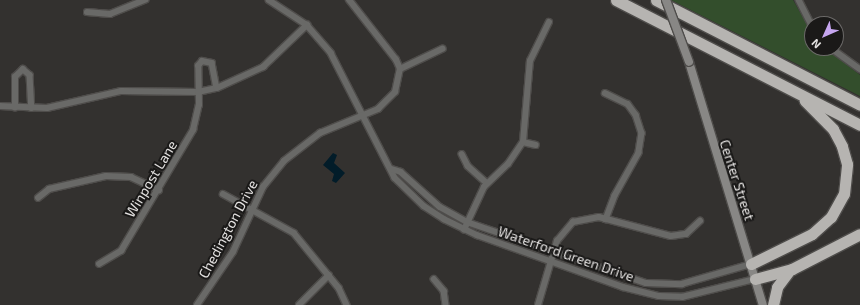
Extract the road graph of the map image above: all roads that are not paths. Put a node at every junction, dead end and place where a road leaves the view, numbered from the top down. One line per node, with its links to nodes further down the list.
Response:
1 (145, 0): 8 (street)
2 (269, 0): 11 (street, Waterford Green Drive)
3 (349, 0): 14 (street)
4 (616, 0): 19 (highway)
5 (656, 0): 20 (highway)
6 (666, 0): 43 (main road, Center Street, bridge)
7 (799, 0): 9 (street)
8 (87, 12)
9 (807, 16)
10 (549, 22): 26 (street)
11 (307, 25): 16 (street); 24 (street, Waterford Green Drive)
12 (442, 49): 14 (street)
13 (842, 56): 15 (street)
14 (400, 69): 24 (street, Chedington Drive)
15 (860, 69)
16 (218, 88): 17 (street); 17 (street, Winpost Lane)
17 (198, 92): 23 (street); 31 (street, Winpost Lane)
18 (605, 93): 35 (street)
19 (797, 93): 25 (highway); 43 (highway)
20 (860, 104)
21 (0, 106): 22 (street)
22 (15, 108): 23 (street); 23 (street)
23 (32, 108)
24 (363, 116): 29 (street, Waterford Green Drive); 34 (street, Chedington Drive)
25 (860, 125)
26 (524, 142): 27 (street); 30 (street)
27 (536, 145)
28 (462, 154): 30 (street)
29 (392, 169): 37 (street, Waterford Green Drive); 38 (street, Waterford Green Drive)
30 (487, 183): 37 (street)
31 (158, 190): 33 (street); 42 (street, Winpost Lane)
32 (223, 194): 34 (street)
33 (38, 198)
34 (252, 208): 45 (street); 48 (street, Chedington Drive)
35 (606, 219): 36 (street); 40 (street)
36 (700, 221)
37 (468, 222): 38 (street); 40 (street, Waterford Green Drive)
38 (464, 230): 41 (street, Waterford Green Drive)
39 (860, 234): 44 (highway)
40 (553, 252): 41 (street); 43 (street, Waterford Green Drive)
41 (550, 261): 47 (street, Waterford Green Drive); 52 (street)
42 (99, 264)
43 (751, 264): 47 (main road, Center Street)
44 (792, 269): 47 (highway); 54 (highway)
45 (329, 275): 49 (street); 50 (street)
46 (434, 279): 51 (street)
47 (755, 279): 53 (main road, Center Street)
48 (197, 305)
49 (299, 305)
50 (347, 305)
51 (446, 305)
52 (538, 305)
53 (763, 305)
54 (773, 305)

